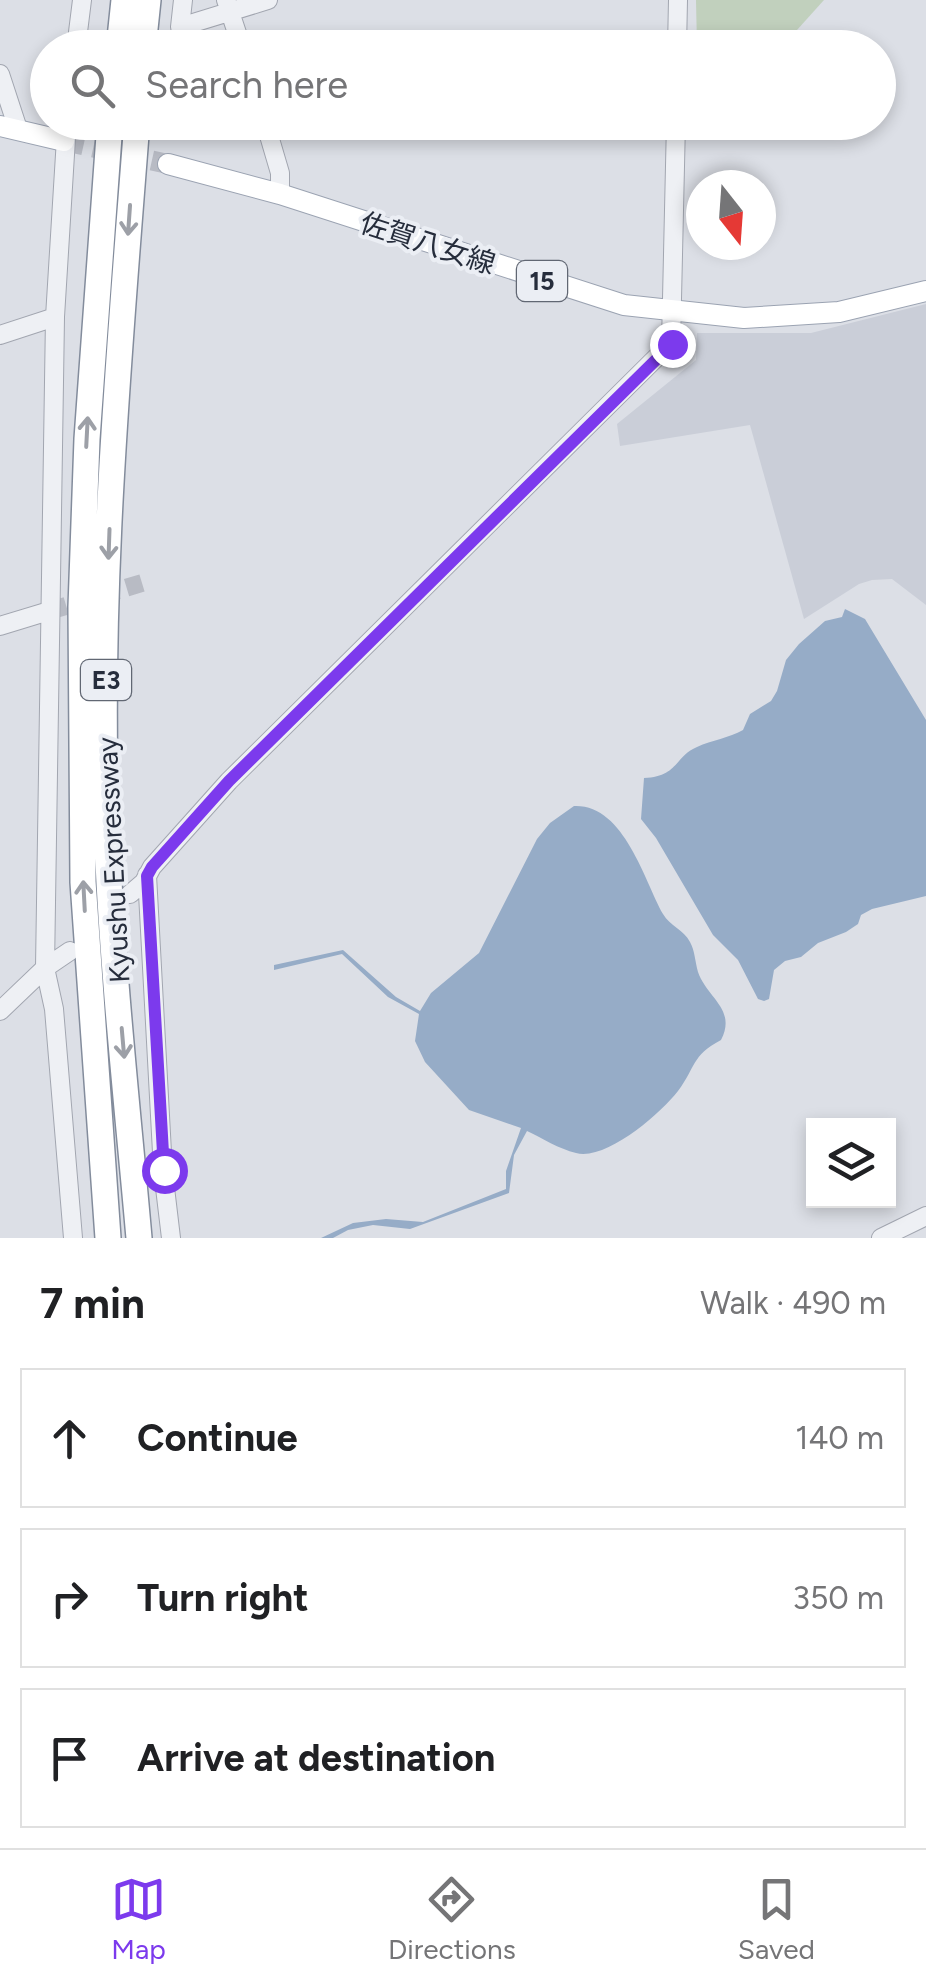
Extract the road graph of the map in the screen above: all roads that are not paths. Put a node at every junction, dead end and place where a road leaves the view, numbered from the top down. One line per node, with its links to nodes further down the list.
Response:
1 (82, 0): 8 (street)
2 (124, 0): 9 (highway)
3 (148, 0): 10 (highway)
4 (183, 0): 7 (street)
5 (268, 0): 7 (street)
6 (678, 0): 12 (street)
7 (229, 6): 11 (street)
8 (78, 30)
9 (121, 30)
10 (145, 30)
11 (236, 30)
12 (678, 30)
13 (0, 74): 14 (street)
14 (9, 128)
15 (65, 140): 24 (street)
16 (109, 140): 35 (highway, Kyushu Expressway / E3, one-way to 16)
17 (136, 140): 36 (highway, Kyushu Expressway / E3, one-way to 36)
18 (270, 140): 21 (street)
19 (676, 140): 23 (street)
20 (168, 164): 21 (main road, 佐賀八女線 / 15)
21 (280, 194): 23 (main road, 佐賀八女線 / 15)
22 (926, 291): 23 (main road, 佐賀八女線 / 15)
23 (674, 311): 28 (street)
24 (55, 317): 25 (street); 26 (street)
25 (0, 335)
26 (48, 611): 27 (street); 31 (street)
27 (0, 626)
28 (147, 876): 29 (street); 37 (street)
29 (130, 894)
30 (70, 951): 31 (street)
31 (46, 968): 32 (street); 34 (street)
32 (0, 1011)
33 (926, 1216): 38 (street)
34 (73, 1238)
35 (108, 1238)
36 (139, 1238)
37 (172, 1238)
38 (882, 1238)

